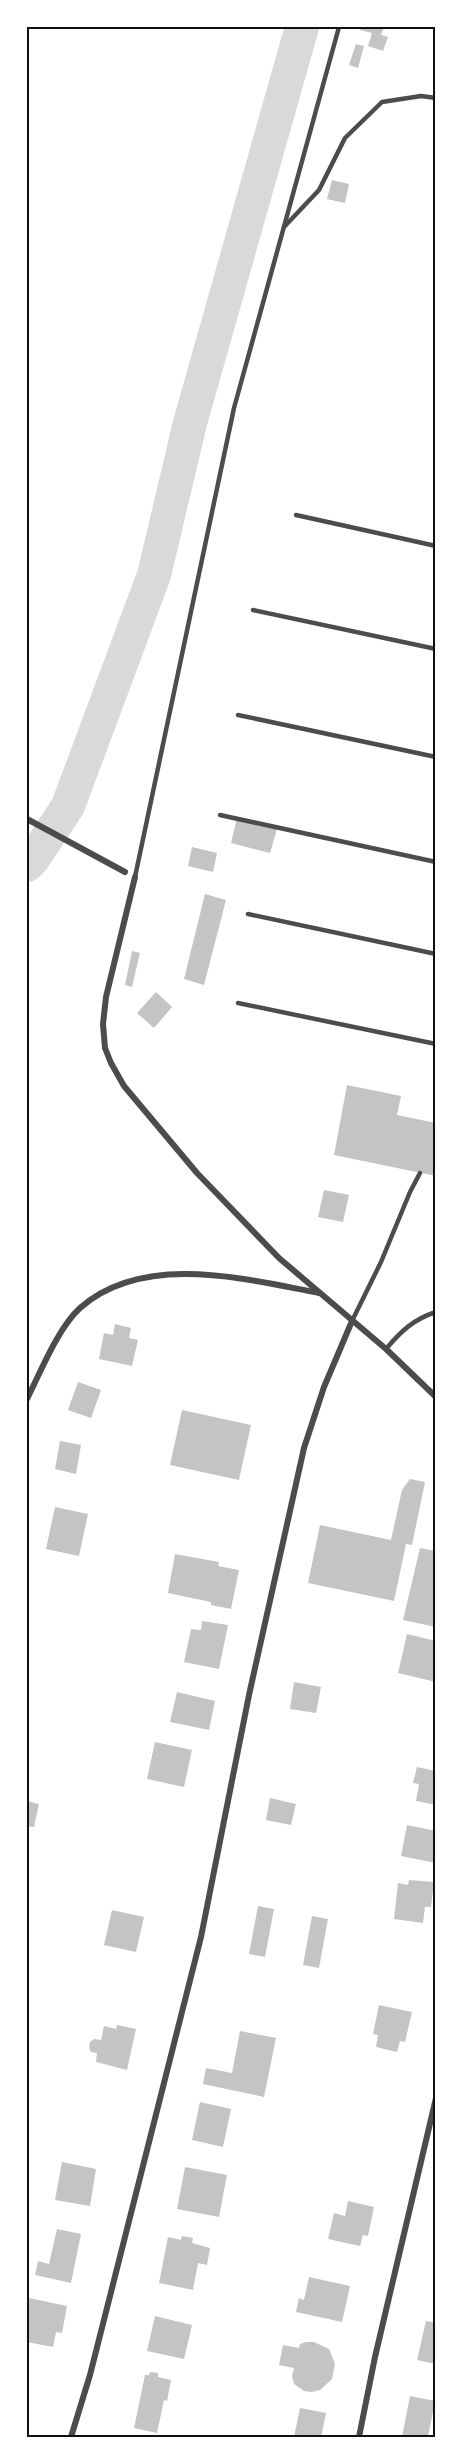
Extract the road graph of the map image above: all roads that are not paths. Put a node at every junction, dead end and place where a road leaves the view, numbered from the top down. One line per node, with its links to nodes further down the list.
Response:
1 (339, 27): 3 (lane)
2 (436, 98): 3 (lane)
3 (282, 229): 14 (lane)
4 (296, 514): 5 (lane)
5 (436, 546)
6 (253, 610): 7 (lane)
7 (436, 649)
8 (237, 715): 9 (lane)
9 (436, 757)
10 (220, 815): 12 (lane)
11 (27, 819): 13 (street)
12 (436, 862)
13 (125, 872)
14 (135, 877): 20 (street)
15 (248, 914): 16 (lane)
16 (436, 954)
17 (238, 1003): 18 (lane)
18 (436, 1044)
19 (420, 1173): 22 (lane)
20 (320, 1293): 22 (street); 25 (street)
21 (436, 1312): 23 (lane)
22 (352, 1321): 23 (street); 27 (street)
23 (386, 1349): 24 (street)
24 (436, 1397)
25 (27, 1398)
26 (436, 2098): 28 (street)
27 (71, 2437)
28 (359, 2437)

